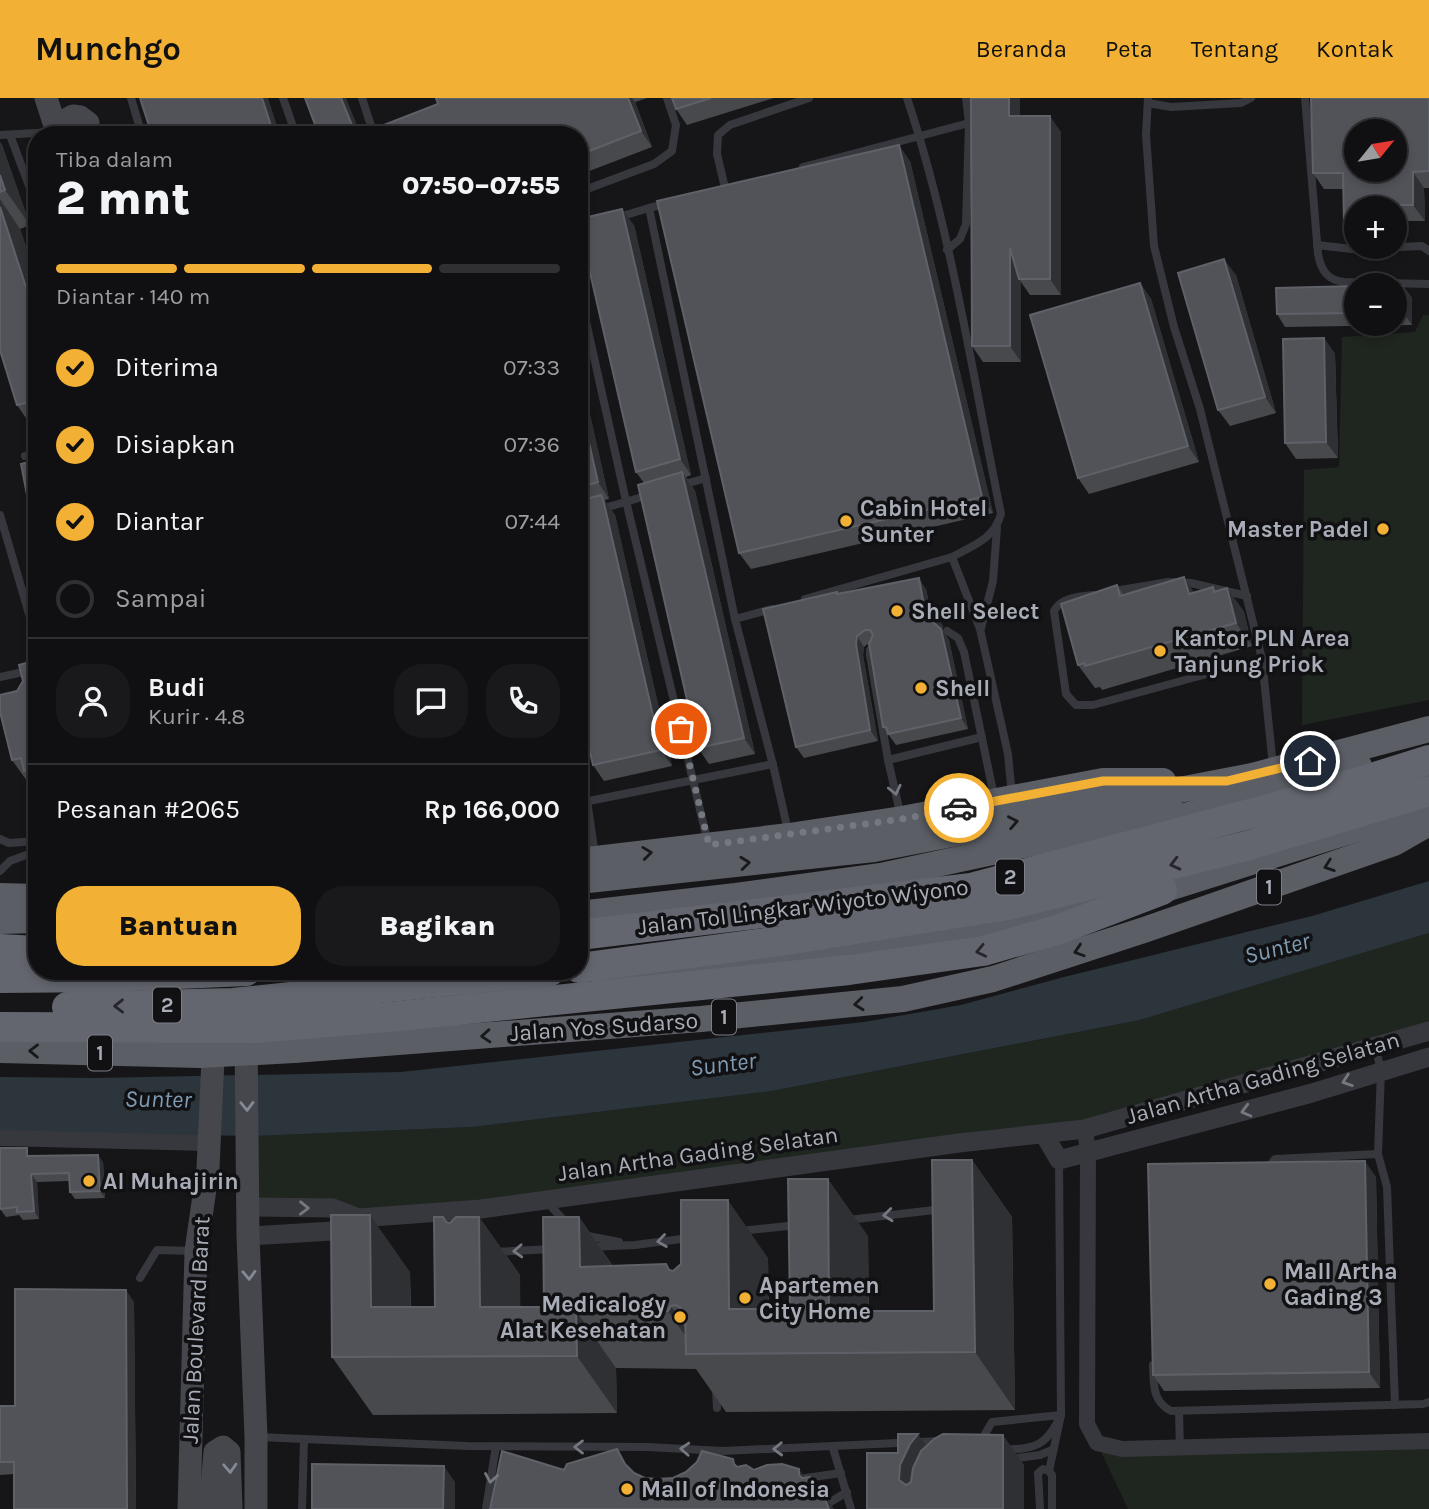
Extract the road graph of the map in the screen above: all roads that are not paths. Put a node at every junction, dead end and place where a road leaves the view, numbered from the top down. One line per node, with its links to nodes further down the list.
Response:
1 (46, 98): 14 (main road)
2 (80, 98): 17 (main road)
3 (131, 98): 18 (lane)
4 (283, 98): 19 (lane)
5 (362, 98): 20 (lane)
6 (667, 98): 28 (lane)
7 (809, 98): 27 (lane)
8 (907, 98): 23 (lane)
9 (966, 98): 13 (lane)
10 (1251, 98): 12 (lane)
11 (1305, 98): 33 (lane)
12 (1148, 100): 48 (lane)
13 (969, 123): 23 (lane); 34 (lane)
14 (55, 126)
15 (60, 126): 16 (main road)
16 (87, 126)
17 (88, 126)
18 (139, 126)
19 (293, 126)
20 (371, 126)
21 (5, 135): 22 (lane); 26 (lane)
22 (28, 135)
23 (920, 136): 24 (lane); 34 (lane)
24 (790, 171)
25 (738, 185): 27 (lane)
26 (28, 187)
27 (725, 188): 29 (lane)
28 (588, 189)
29 (712, 191)
30 (675, 202): 31 (lane)
31 (649, 208): 32 (lane); 40 (lane)
32 (614, 219)
33 (1317, 245): 35 (lane); 36 (lane)
34 (947, 250): 46 (lane)
35 (1429, 251)
36 (1429, 284)
37 (588, 330): 43 (lane)
38 (28, 455): 39 (lane)
39 (24, 456)
40 (706, 478): 41 (lane); 52 (lane)
41 (679, 486)
42 (653, 494): 43 (lane)
43 (626, 501): 44 (lane); 68 (lane)
44 (589, 512)
45 (0, 515): 51 (lane)
46 (997, 528): 47 (lane); 53 (lane)
47 (952, 557): 49 (lane); 53 (lane)
48 (1247, 596): 56 (lane); 56 (lane)
49 (798, 601)
50 (785, 605): 52 (lane)
51 (28, 610)
52 (735, 620): 65 (lane)
53 (980, 629): 71 (lane)
54 (947, 631): 60 (lane)
55 (874, 647): 62 (lane)
56 (1262, 659): 67 (lane)
57 (28, 671): 58 (lane)
58 (0, 677)
59 (1429, 729): 64 (highway)
60 (982, 737): 62 (lane); 71 (lane)
61 (1429, 743): 91 (highway)
62 (888, 760): 74 (lane, one-way to 74)
63 (1429, 760): 96 (highway, Jalan Tol Lingkar Wiyoto Wiyono / 2)
64 (1310, 761): 67 (highway); 91 (highway)
65 (773, 764): 68 (lane); 77 (lane)
66 (1365, 768): 80 (lane)
67 (1273, 771): 69 (highway)
68 (694, 780): 72 (lane); 82 (lane)
69 (1227, 781): 71 (highway); 86 (highway, one-way to 69)
70 (1429, 791): 99 (highway, Jalan Tol Lingkar Wiyoto Wiyono / 2, one-way to 99)
71 (1003, 799): 74 (highway)
72 (588, 803)
73 (1429, 806): 87 (highway)
74 (902, 819): 77 (highway)
75 (1429, 823): 81 (highway, Jalan Yos Sudarso / 1)
76 (1429, 833): 81 (street)
77 (789, 836): 82 (highway)
78 (0, 839): 79 (lane)
79 (28, 842)
80 (1098, 844)
81 (1394, 844): 115 (highway, Jalan Yos Sudarso / 1, one-way to 115, bridge)
82 (709, 845): 84 (highway, one-way to 82)
83 (28, 854): 85 (lane)
84 (588, 860)
85 (0, 871)
86 (588, 880)
87 (1162, 890): 100 (lane); 109 (highway); 112 (highway, one-way to 112, bridge)
88 (827, 893): 95 (lane)
89 (0, 896): 90 (highway)
90 (28, 897)
91 (736, 897): 92 (highway)
92 (588, 913)
93 (28, 920): 94 (highway)
94 (0, 921)
95 (588, 922)
96 (588, 933)
97 (0, 949): 98 (highway)
98 (28, 951)
99 (588, 969)
100 (588, 969)
101 (0, 978): 102 (highway, 2, bridge)
102 (28, 978)
103 (218, 980): 117 (main road, Jalan Boulevard Barat)
104 (246, 980): 111 (main road, Jalan Boulevard Barat)
105 (321, 980): 109 (highway)
106 (326, 980): 108 (lane)
107 (482, 980): 110 (highway, Jalan Tol Lingkar Wiyoto Wiyono / 2, one-way to 110, bridge)
108 (485, 980)
109 (338, 1004): 111 (highway)
110 (0, 1009)
111 (246, 1024): 128 (main road, Jalan Boulevard Barat, one-way to 128)
112 (0, 1026): 117 (highway)
113 (1429, 1031): 114 (street, Jalan Artha Gading Selatan)
114 (1376, 1046): 118 (lane); 119 (street, Jalan Artha Gading Selatan)
115 (0, 1050)
116 (1429, 1057): 118 (street, Jalan Artha Gading Selatan)
117 (213, 1058): 122 (main road, Jalan Boulevard Barat)
118 (1381, 1070): 123 (street, Jalan Artha Gading Selatan, one-way to 123); 124 (lane)
119 (1085, 1129): 120 (street, Jalan Artha Gading Selatan); 123 (street)
120 (1050, 1134): 125 (street); 127 (street, Jalan Artha Gading Selatan)
121 (0, 1139): 122 (street)
122 (209, 1141): 139 (main road, Jalan Boulevard Barat)
123 (1088, 1153): 125 (street, Jalan Artha Gading Selatan); 157 (street)
124 (1378, 1154): 126 (lane); 145 (lane)
125 (1059, 1160): 148 (lane)
126 (1269, 1167)
127 (545, 1200): 130 (street, Jalan Artha Gading Selatan); 136 (lane)
128 (248, 1207): 130 (street, Jalan Artha Gading Selatan, one-way to 130); 134 (main road, Jalan Boulevard Barat)
129 (956, 1208): 131 (lane, one-way to 131)
130 (359, 1218): 134 (street, Jalan Artha Gading Selatan)
131 (836, 1221)
132 (809, 1224): 133 (lane)
133 (729, 1233)
134 (248, 1236): 149 (main road, Jalan Boulevard Barat, one-way to 149)
135 (702, 1236): 136 (lane, one-way to 136)
136 (635, 1245): 138 (lane)
137 (569, 1248): 140 (lane, one-way to 140)
138 (582, 1248)
139 (196, 1251): 141 (lane); 165 (main road, Jalan Boulevard Barat)
140 (490, 1264)
141 (140, 1278)
142 (1153, 1351): 147 (lane)
143 (716, 1382): 146 (lane)
144 (1429, 1402): 145 (lane)
145 (1395, 1405): 147 (lane)
146 (717, 1408)
147 (1179, 1412): 157 (lane)
148 (1060, 1415): 151 (lane); 151 (lane); 158 (lane)
149 (256, 1437): 150 (lane); 168 (main road, Jalan Boulevard Barat)
150 (304, 1439): 155 (lane); 169 (lane)
151 (982, 1439): 153 (lane)
152 (957, 1440): 156 (lane)
153 (970, 1440)
154 (1429, 1441): 157 (street)
155 (496, 1446): 156 (lane, one-way to 155); 170 (lane, one-way to 170)
156 (833, 1448): 161 (lane)
157 (1180, 1448)
158 (1052, 1450): 159 (lane); 160 (lane)
159 (999, 1457)
160 (1049, 1471): 172 (lane); 173 (lane)
161 (841, 1473): 162 (lane); 163 (lane)
162 (787, 1481)
163 (847, 1492): 164 (lane); 171 (lane)
164 (827, 1504)
165 (189, 1509)
166 (211, 1509): 167 (main road, one-way to 167)
167 (231, 1509)
168 (256, 1509)
169 (302, 1509)
170 (486, 1509)
171 (851, 1509)
172 (1040, 1509)
173 (1052, 1509)

